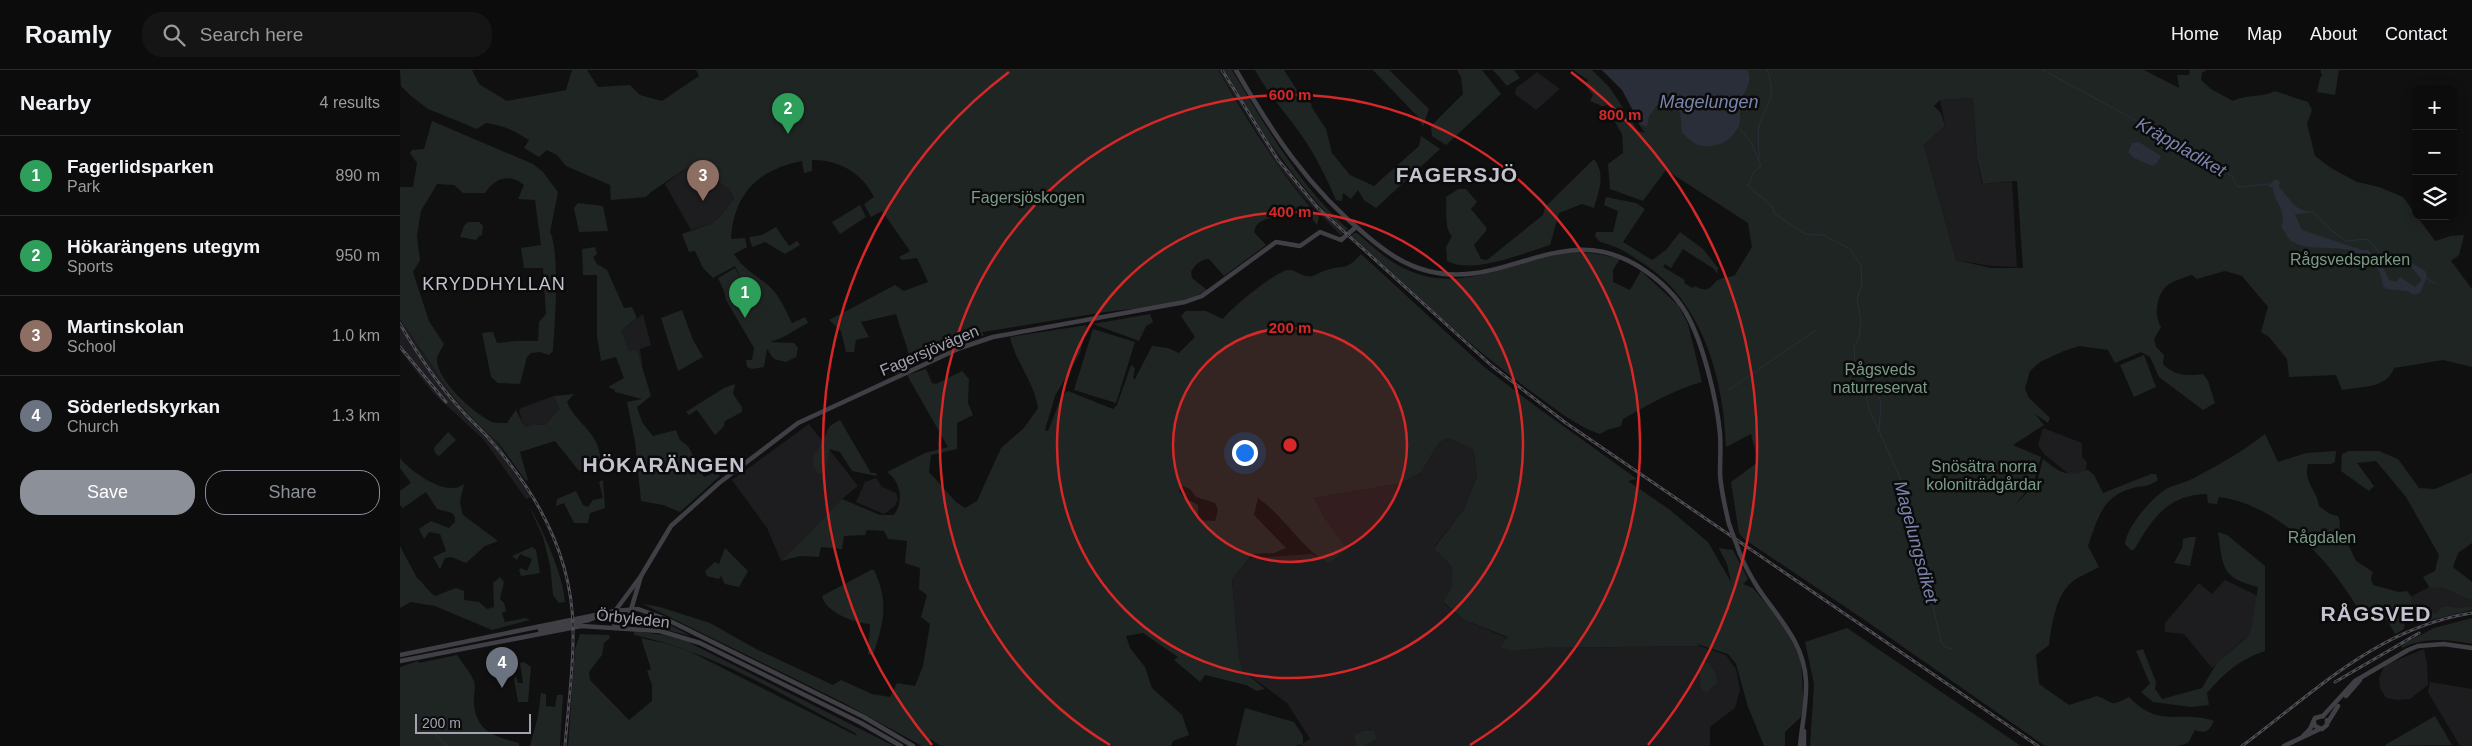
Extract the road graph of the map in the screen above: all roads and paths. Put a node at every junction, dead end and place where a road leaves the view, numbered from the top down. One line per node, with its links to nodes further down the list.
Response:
1 (1236, 70): 2 (main road)
2 (1356, 227): 3 (main road, Fagersjövägen); 16 (main road, bridge)
3 (641, 576): 4 (main road, Fagersjövägen); 5 (main road, Fagersjövägen)
4 (632, 609): 5 (main road, Örbyleden); 7 (main road); 20 (main road, Örbyleden)
5 (615, 611): 6 (main road, Örbyleden); 7 (main road)
6 (604, 613): 8 (main road, Örbyleden); 10 (main road, Örbyleden)
7 (616, 628): 11 (main road, Örbyleden); 19 (main road, Örbyleden)
8 (540, 630)
9 (2472, 648): 12 (main road)
10 (400, 655)
11 (400, 661)
12 (2362, 677): 13 (main road); 15 (main road)
13 (2323, 716): 14 (main road); 15 (main road)
14 (2314, 722): 17 (main road); 18 (main road)
15 (2328, 722): 17 (main road)
16 (1803, 728): 21 (main road); 22 (main road)
17 (2320, 729): 18 (main road)
18 (2303, 736): 23 (main road)
19 (901, 746)
20 (913, 746)
21 (1800, 746)
22 (1804, 746)
23 (2284, 746)

